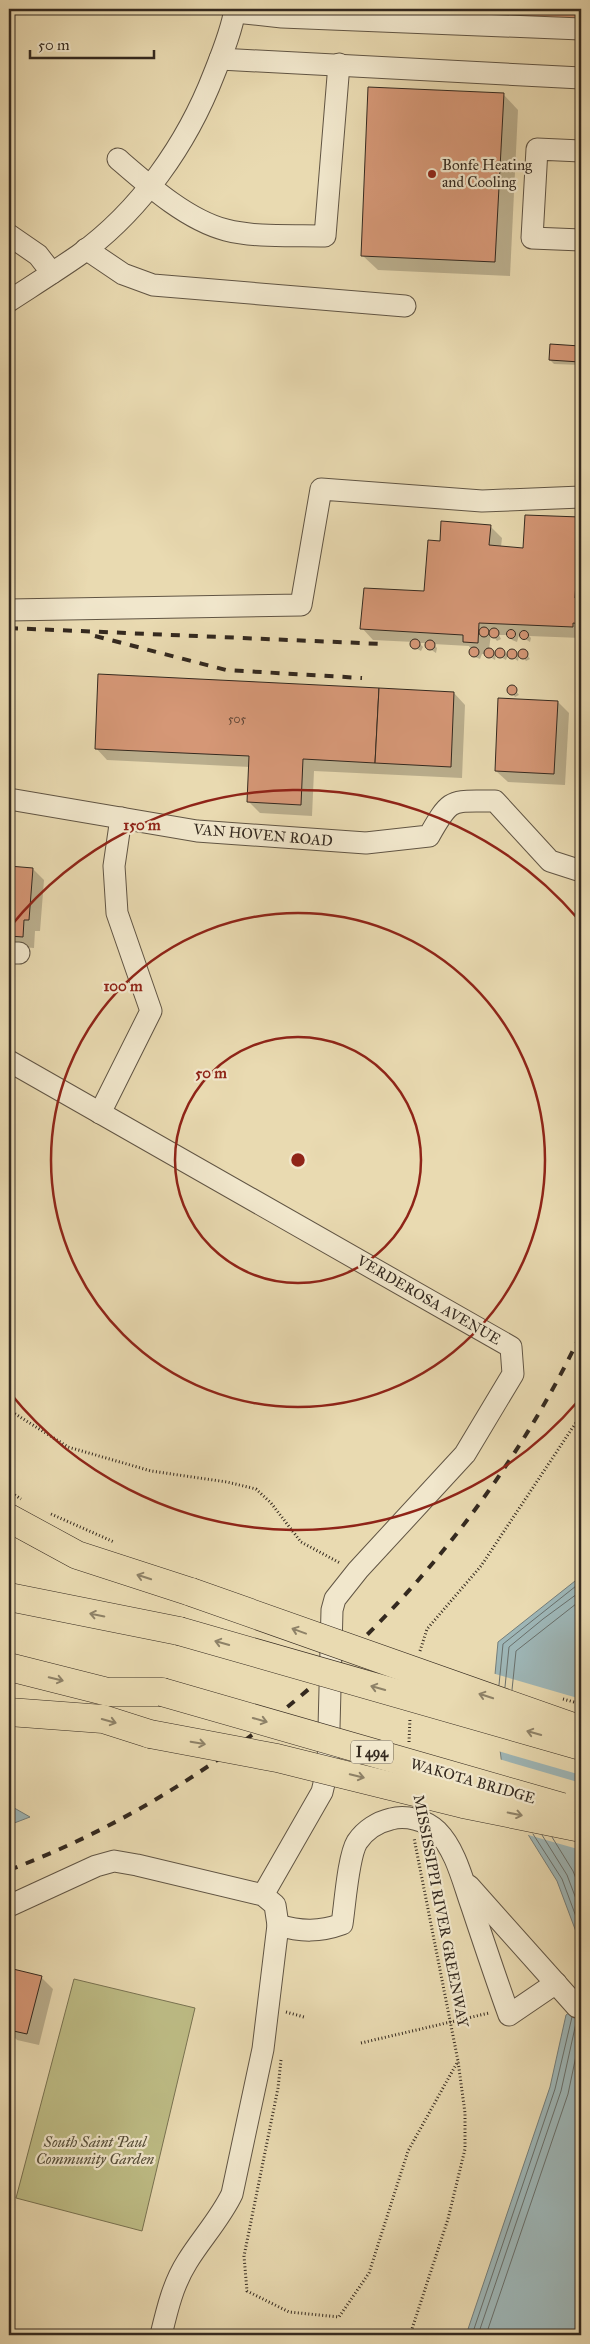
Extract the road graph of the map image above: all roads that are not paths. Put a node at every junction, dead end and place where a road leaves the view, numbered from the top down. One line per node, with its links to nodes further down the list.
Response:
1 (235, 10): 2 (street); 4 (street)
2 (473, 16): 3 (street)
3 (581, 29)
4 (220, 59): 5 (street); 9 (street)
5 (338, 64): 6 (street); 9 (street)
6 (581, 78)
7 (581, 152): 11 (street)
8 (118, 159): 9 (street)
9 (149, 186): 12 (street)
10 (9, 235): 13 (street)
11 (581, 240)
12 (86, 249): 13 (street); 15 (street)
13 (52, 273): 14 (street)
14 (9, 301)
15 (405, 306)
16 (581, 497): 17 (street)
17 (9, 610)
18 (9, 799): 19 (street, VAN HOVEN ROAD)
19 (121, 818): 20 (street, VAN HOVEN ROAD); 22 (street)
20 (581, 871)
21 (9, 1061): 22 (street, VERDEROSA AVENUE)
22 (100, 1113): 32 (street, VERDEROSA AVENUE)
23 (17, 1510): 27 (highway, one-way to 23, bridge)
24 (9, 1597): 28 (highway, one-way to 24, bridge)
25 (9, 1667): 29 (highway, WAKOTA BRIDGE / I 494, one-way to 29, bridge)
26 (9, 1712): 30 (highway, one-way to 30, bridge)
27 (581, 1730)
28 (581, 1746)
29 (581, 1812)
30 (581, 1828)
31 (462, 1879): 34 (street); 35 (street); 35 (street)
32 (263, 1895): 33 (street); 34 (street)
33 (9, 1906)
34 (278, 1925): 37 (street)
35 (556, 1983): 36 (street)
36 (577, 2007)
37 (161, 2335)

